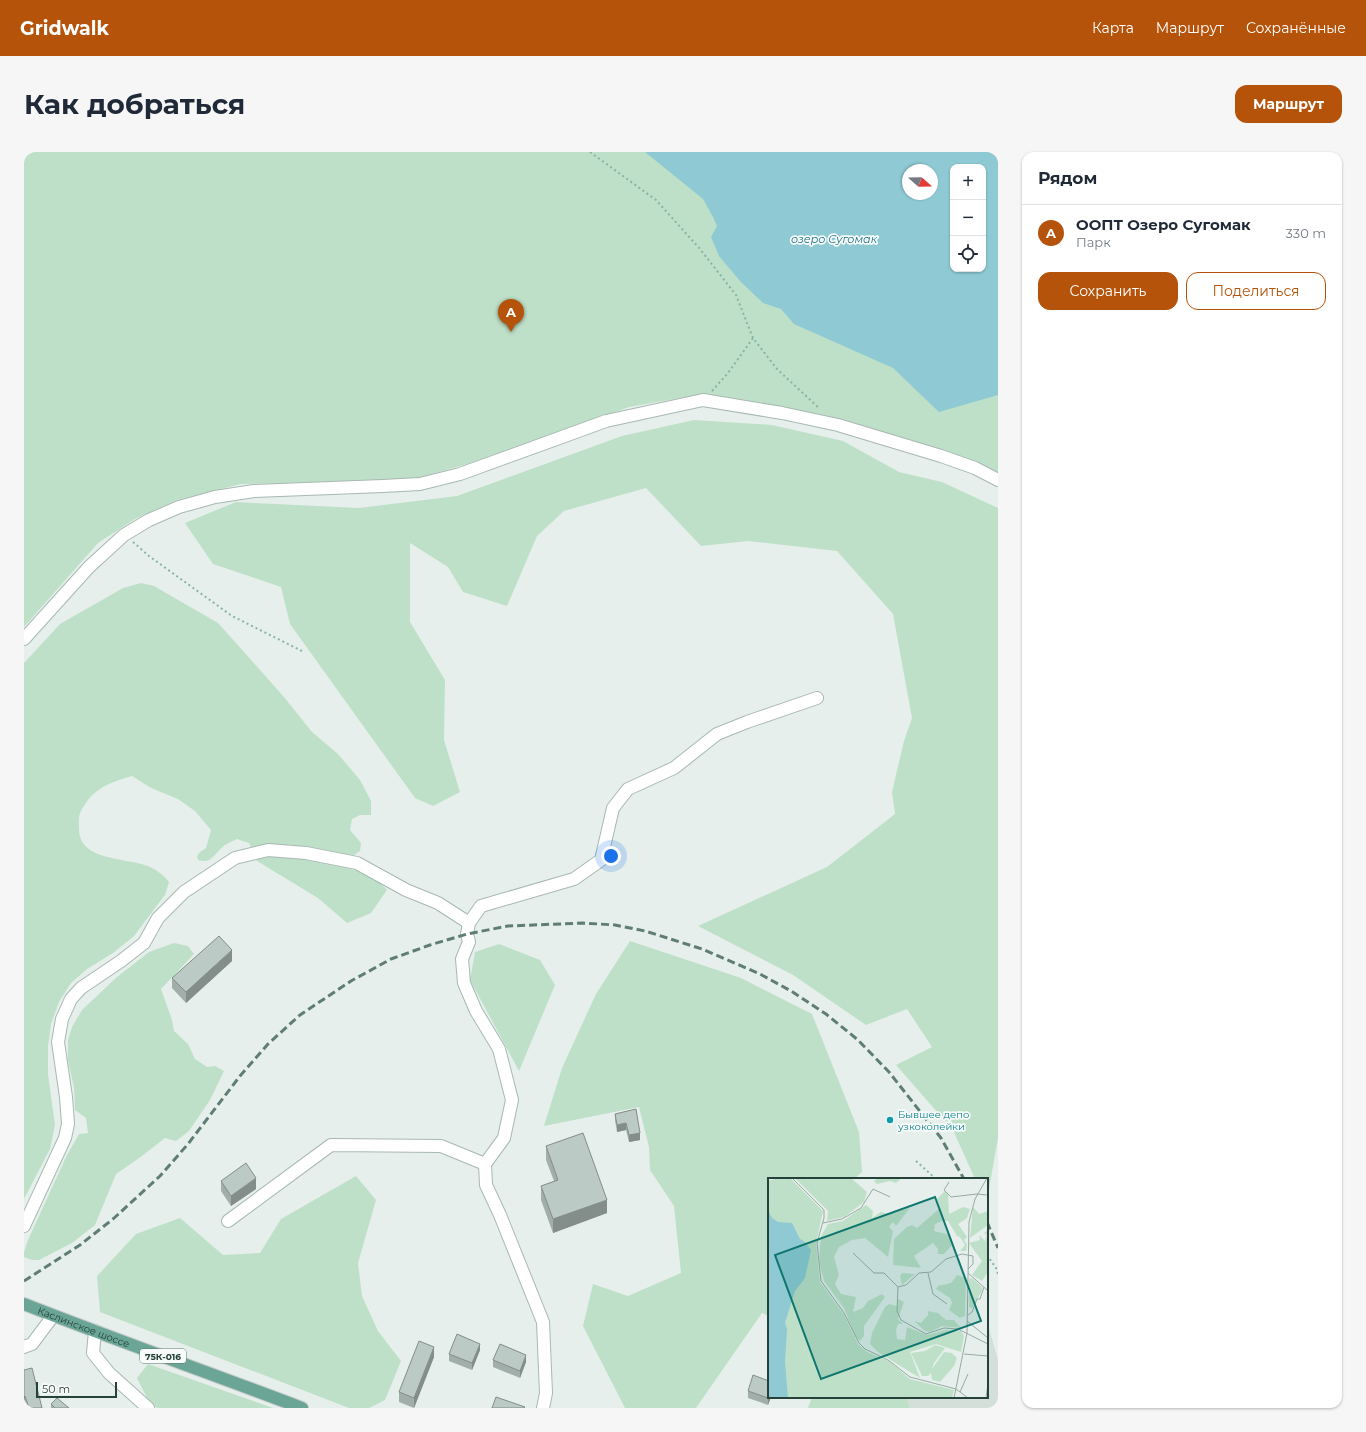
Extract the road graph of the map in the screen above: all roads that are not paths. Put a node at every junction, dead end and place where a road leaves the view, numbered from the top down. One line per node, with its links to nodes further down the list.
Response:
1 (998, 480): 2 (street)
2 (24, 639)
3 (817, 698): 4 (street)
4 (469, 922): 5 (street); 7 (street)
5 (485, 1164): 6 (street); 14 (street)
6 (228, 1221)
7 (24, 1226)
8 (24, 1304): 9 (main road, Каслинское шоссе / 75К-016)
9 (54, 1316): 10 (main road, Каслинское шоссе / 75К-016); 11 (street)
10 (95, 1331): 12 (street); 13 (main road, Каслинское шоссе / 75К-016)
11 (24, 1347)
12 (148, 1408)
13 (302, 1408)
14 (543, 1408)

